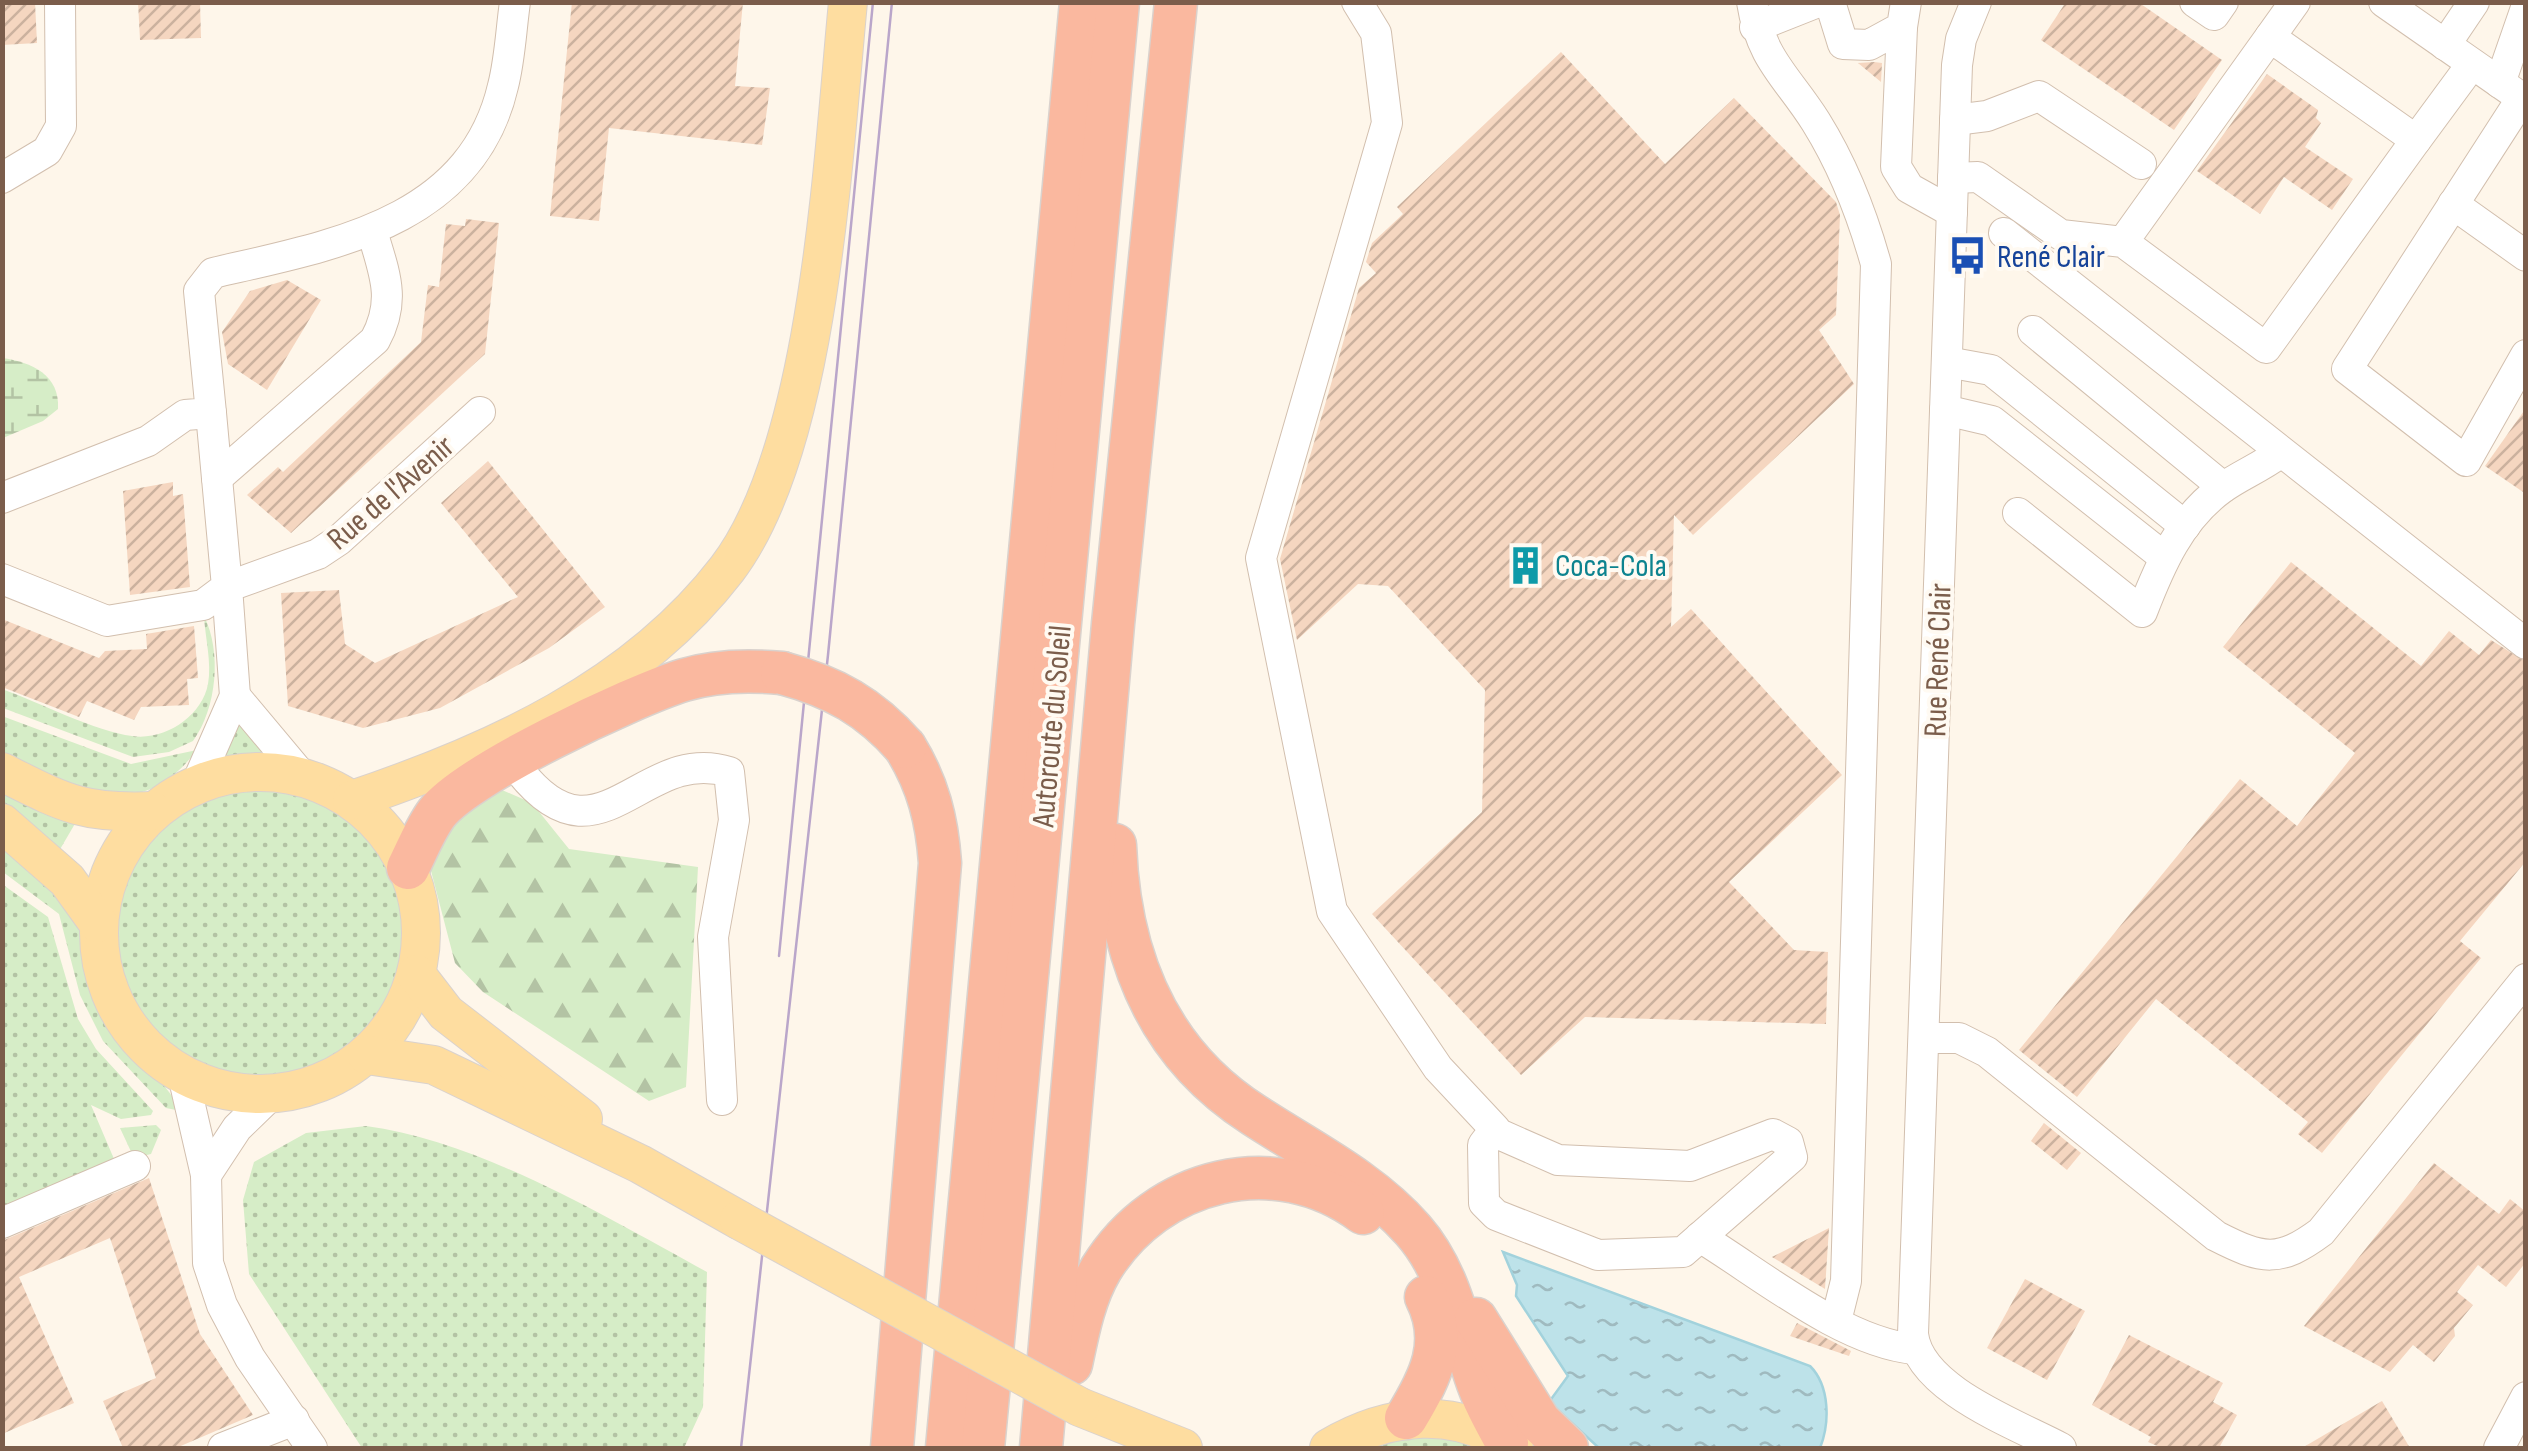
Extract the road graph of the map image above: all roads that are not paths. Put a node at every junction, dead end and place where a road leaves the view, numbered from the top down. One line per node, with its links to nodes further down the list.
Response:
1 (60, 2): 26 (street)
2 (515, 2): 30 (street)
3 (848, 2): 60 (main road)
4 (1080, 2): 89 (highway, Autoroute du Soleil)
5 (1118, 2): 90 (highway, Autoroute du Soleil)
6 (1176, 2): 38 (highway)
7 (1357, 2): 72 (street)
8 (1818, 2): 17 (street)
9 (1830, 2): 18 (street)
10 (1976, 2): 23 (street, Rue René Clair)
11 (2195, 2): 12 (street)
12 (2223, 2)
13 (2295, 2): 19 (street)
14 (2384, 2): 20 (street)
15 (2474, 2): 20 (street)
16 (2526, 8): 22 (street)
17 (1754, 15): 79 (street)
18 (1904, 15): 29 (street)
19 (2270, 37): 24 (street); 32 (street)
20 (2445, 44): 21 (street)
21 (2472, 64): 22 (street); 24 (street)
22 (2516, 94): 28 (street)
23 (1955, 120): 25 (street); 27 (street, Rue René Clair)
24 (2416, 140): 32 (street)
25 (2141, 164)
26 (2, 178)
27 (1953, 178): 29 (street, Rue René Clair); 32 (street)
28 (2453, 204): 33 (street); 35 (street)
29 (1952, 212): 36 (street, Rue René Clair)
30 (372, 230): 41 (street); 44 (street)
31 (2004, 233): 43 (street)
32 (2123, 242)
33 (2526, 256)
34 (2033, 331): 45 (street)
35 (2526, 355)
36 (1947, 362): 37 (street); 39 (street, Rue René Clair)
37 (2002, 379): 42 (street); 47 (street)
38 (1141, 386): 78 (highway); 91 (highway)
39 (1945, 410): 42 (street); 67 (street, Rue René Clair)
40 (480, 412): 53 (street, Rue de l'Avenir)
41 (211, 413): 44 (street); 46 (street)
42 (1982, 418): 50 (street)
43 (2281, 452): 45 (street); 54 (street)
44 (217, 478): 53 (street)
45 (2223, 487): 49 (street)
46 (2, 498)
47 (2160, 505): 49 (street); 50 (street)
48 (2018, 513): 51 (street)
49 (2185, 526): 51 (street)
50 (2137, 536): 51 (street)
51 (2164, 556)
52 (2, 579): 53 (street, Rue de l'Avenir)
53 (227, 587): 55 (street)
54 (2526, 644)
55 (235, 696): 58 (street); 59 (street)
56 (513, 762): 63 (highway); 71 (street); 88 (highway, bridge)
57 (2, 772): 61 (main road)
58 (302, 776): 59 (main road); 60 (main road)
59 (196, 784): 61 (main road)
60 (352, 800): 63 (main road)
61 (153, 811): 64 (main road)
62 (2, 823): 64 (main road)
63 (408, 868): 65 (main road)
64 (98, 923): 69 (main road)
65 (416, 974): 68 (main road); 73 (main road)
66 (2526, 979): 67 (street)
67 (1924, 1038): 80 (street, Rue René Clair)
68 (366, 1055): 70 (main road); 73 (main road)
69 (183, 1076): 70 (main road); 75 (street)
70 (272, 1094): 75 (street)
71 (722, 1100)
72 (1494, 1129): 77 (street); 77 (street)
73 (640, 1164): 82 (main road, bridge)
74 (134, 1166): 76 (street)
75 (206, 1175): 84 (street)
76 (2, 1223)
77 (1700, 1237): 79 (street)
78 (1429, 1251): 85 (highway); 96 (highway)
79 (1836, 1321): 80 (street)
80 (1914, 1335): 97 (street)
81 (2526, 1398): 98 (street)
82 (1080, 1406): 93 (main road); 94 (main road)
83 (1406, 1418): 85 (main road); 92 (highway); 95 (main road)
84 (294, 1420): 86 (street); 87 (street)
85 (1511, 1446)
86 (223, 1448)
87 (312, 1448)
88 (892, 1448)
89 (947, 1448)
90 (983, 1448)
91 (1041, 1448)
92 (1057, 1448)
93 (1142, 1448)
94 (1183, 1448)
95 (1329, 1448)
96 (1566, 1448)
97 (2061, 1448)
98 (2498, 1448)

